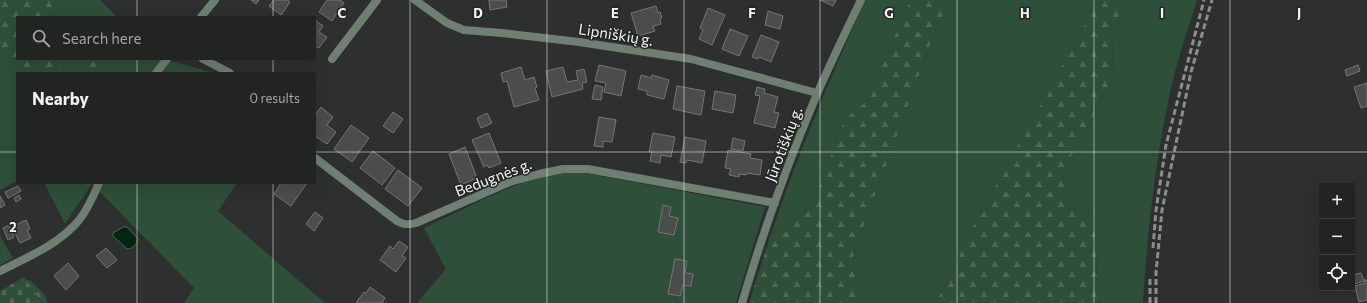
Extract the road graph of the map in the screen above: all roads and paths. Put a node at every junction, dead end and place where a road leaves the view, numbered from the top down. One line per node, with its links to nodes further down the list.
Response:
1 (215, 0): 5 (street)
2 (377, 0): 6 (street)
3 (415, 0): 11 (street, Lipniškių g.)
4 (861, 0): 11 (street, Jūrotiškių g.)
5 (202, 16)
6 (332, 59)
7 (166, 60): 9 (street)
8 (205, 60): 10 (street)
9 (157, 72)
10 (228, 72)
11 (818, 93): 14 (street, Jūrotiškių g.)
12 (316, 159): 14 (street, Bedugnės g.)
13 (99, 184): 15 (street)
14 (775, 203): 16 (street, Jūrotiškių g.)
15 (0, 271)
16 (742, 303)

